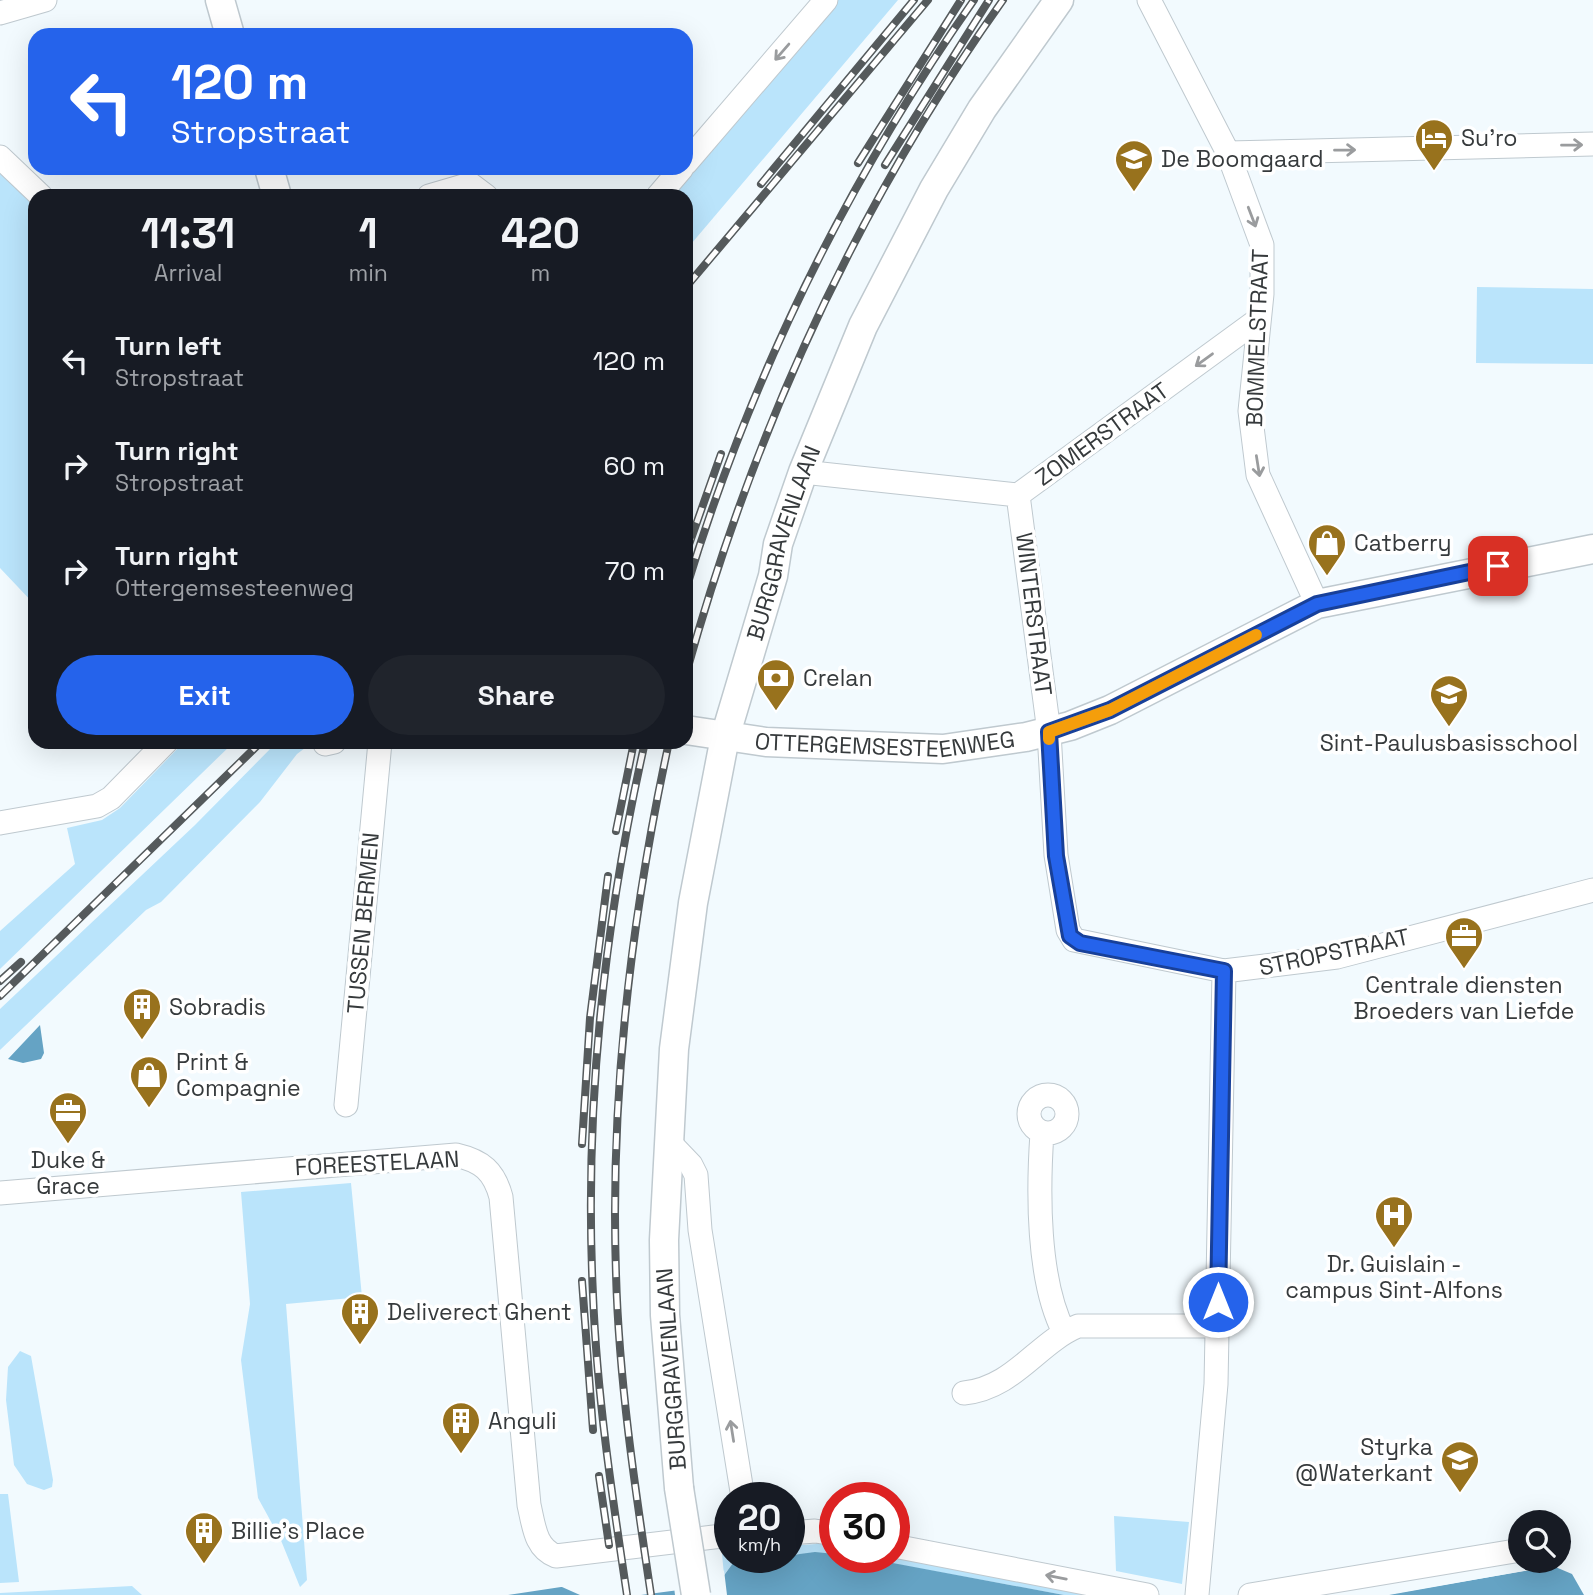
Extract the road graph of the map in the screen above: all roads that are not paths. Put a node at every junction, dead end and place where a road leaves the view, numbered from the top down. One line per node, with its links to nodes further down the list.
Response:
1 (45, 0): 6 (street)
2 (220, 0): 7 (street)
3 (826, 0): 10 (street, one-way to 10)
4 (1059, 0): 18 (street, BURGGRAVENLAAN)
5 (1149, 0): 9 (street, BOMMELSTRAAT)
6 (0, 13)
7 (228, 28)
8 (1593, 144): 9 (street, one-way to 8)
9 (1228, 153): 17 (street, BOMMELSTRAAT, one-way to 17)
10 (693, 155)
11 (0, 157): 14 (street)
12 (676, 175): 16 (street)
13 (476, 183): 15 (street)
14 (34, 189)
15 (454, 189)
16 (664, 189)
17 (1259, 319): 19 (street, ZOMERSTRAAT, one-way to 19); 21 (street, BOMMELSTRAAT, one-way to 21)
18 (803, 472): 19 (street, ZOMERSTRAAT); 24 (street, BURGGRAVENLAAN)
19 (1018, 495): 23 (street, WINTERSTRAAT)
20 (1593, 549): 21 (street, OTTERGEMSESTEENWEG)
21 (1317, 604): 23 (street, OTTERGEMSESTEENWEG)
22 (693, 731): 24 (street, OTTERGEMSESTEENWEG)
23 (1049, 732): 24 (street, OTTERGEMSESTEENWEG); 29 (street, STROPSTRAAT)
24 (724, 737): 32 (street, BURGGRAVENLAAN)
25 (159, 749): 27 (street)
26 (379, 749): 30 (street, TUSSEN BERMEN)
27 (0, 823)
28 (1593, 890): 29 (street, STROPSTRAAT)
29 (1224, 971): 34 (street)
30 (346, 1105)
31 (1042, 1133): 35 (street)
32 (669, 1142): 37 (street, BURGGRAVENLAAN, one-way to 32); 41 (street, BURGGRAVENLAAN, bridge)
33 (0, 1193): 38 (street, FOREESTELAAN)
34 (1219, 1326): 35 (street); 43 (street)
35 (1064, 1332): 36 (street)
36 (964, 1393)
37 (740, 1482)
38 (714, 1537)
39 (910, 1549): 42 (street, one-way to 39)
40 (1508, 1552): 44 (street)
41 (696, 1595)
42 (1147, 1595)
43 (1197, 1595)
44 (1250, 1595)

